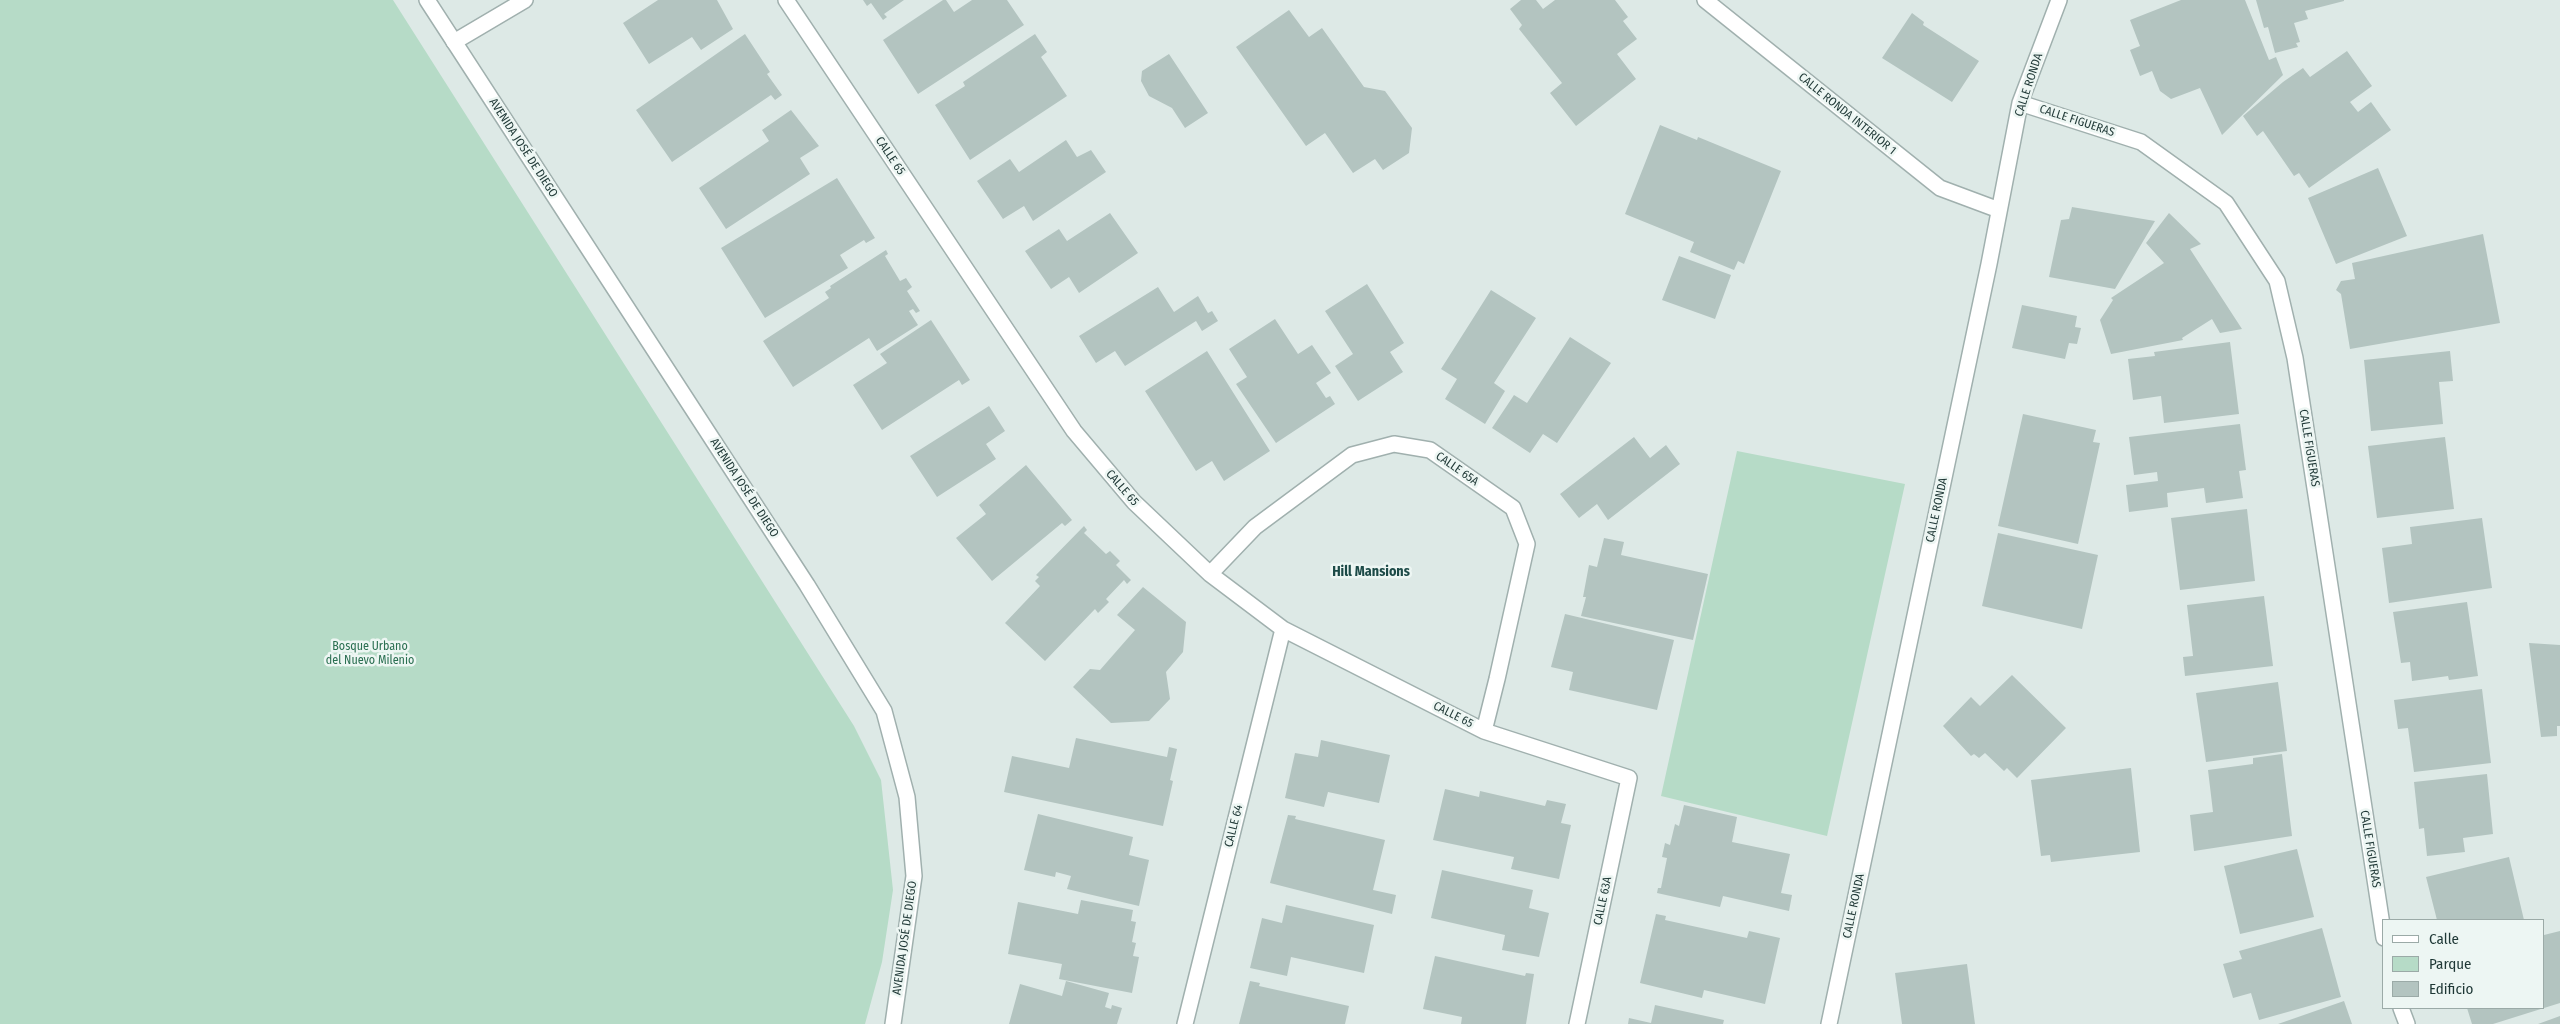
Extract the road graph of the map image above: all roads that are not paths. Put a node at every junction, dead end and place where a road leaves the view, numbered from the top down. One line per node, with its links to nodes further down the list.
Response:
1 (427, 0): 6 (street, AVENIDA JOSÉ DE DIEGO)
2 (525, 0): 6 (street)
3 (786, 0): 9 (street, CALLE 65)
4 (1705, 0): 8 (street, CALLE RONDA INTERIOR 1)
5 (2059, 0): 7 (street, CALLE RONDA)
6 (454, 42): 15 (street, AVENIDA JOSÉ DE DIEGO)
7 (2020, 103): 8 (street, CALLE RONDA); 13 (street, CALLE FIGUERAS)
8 (1999, 210): 18 (street, CALLE RONDA)
9 (1210, 574): 10 (street, CALLE 65); 11 (street, CALLE 65A)
10 (1283, 629): 11 (street, CALLE 65); 16 (street, CALLE 64)
11 (1484, 730): 12 (street, CALLE 65)
12 (1629, 778): 17 (street, CALLE 63A)
13 (2382, 925)
14 (2401, 1009): 19 (street)
15 (893, 1024)
16 (1185, 1024)
17 (1577, 1024)
18 (1829, 1024)
19 (2407, 1024)

